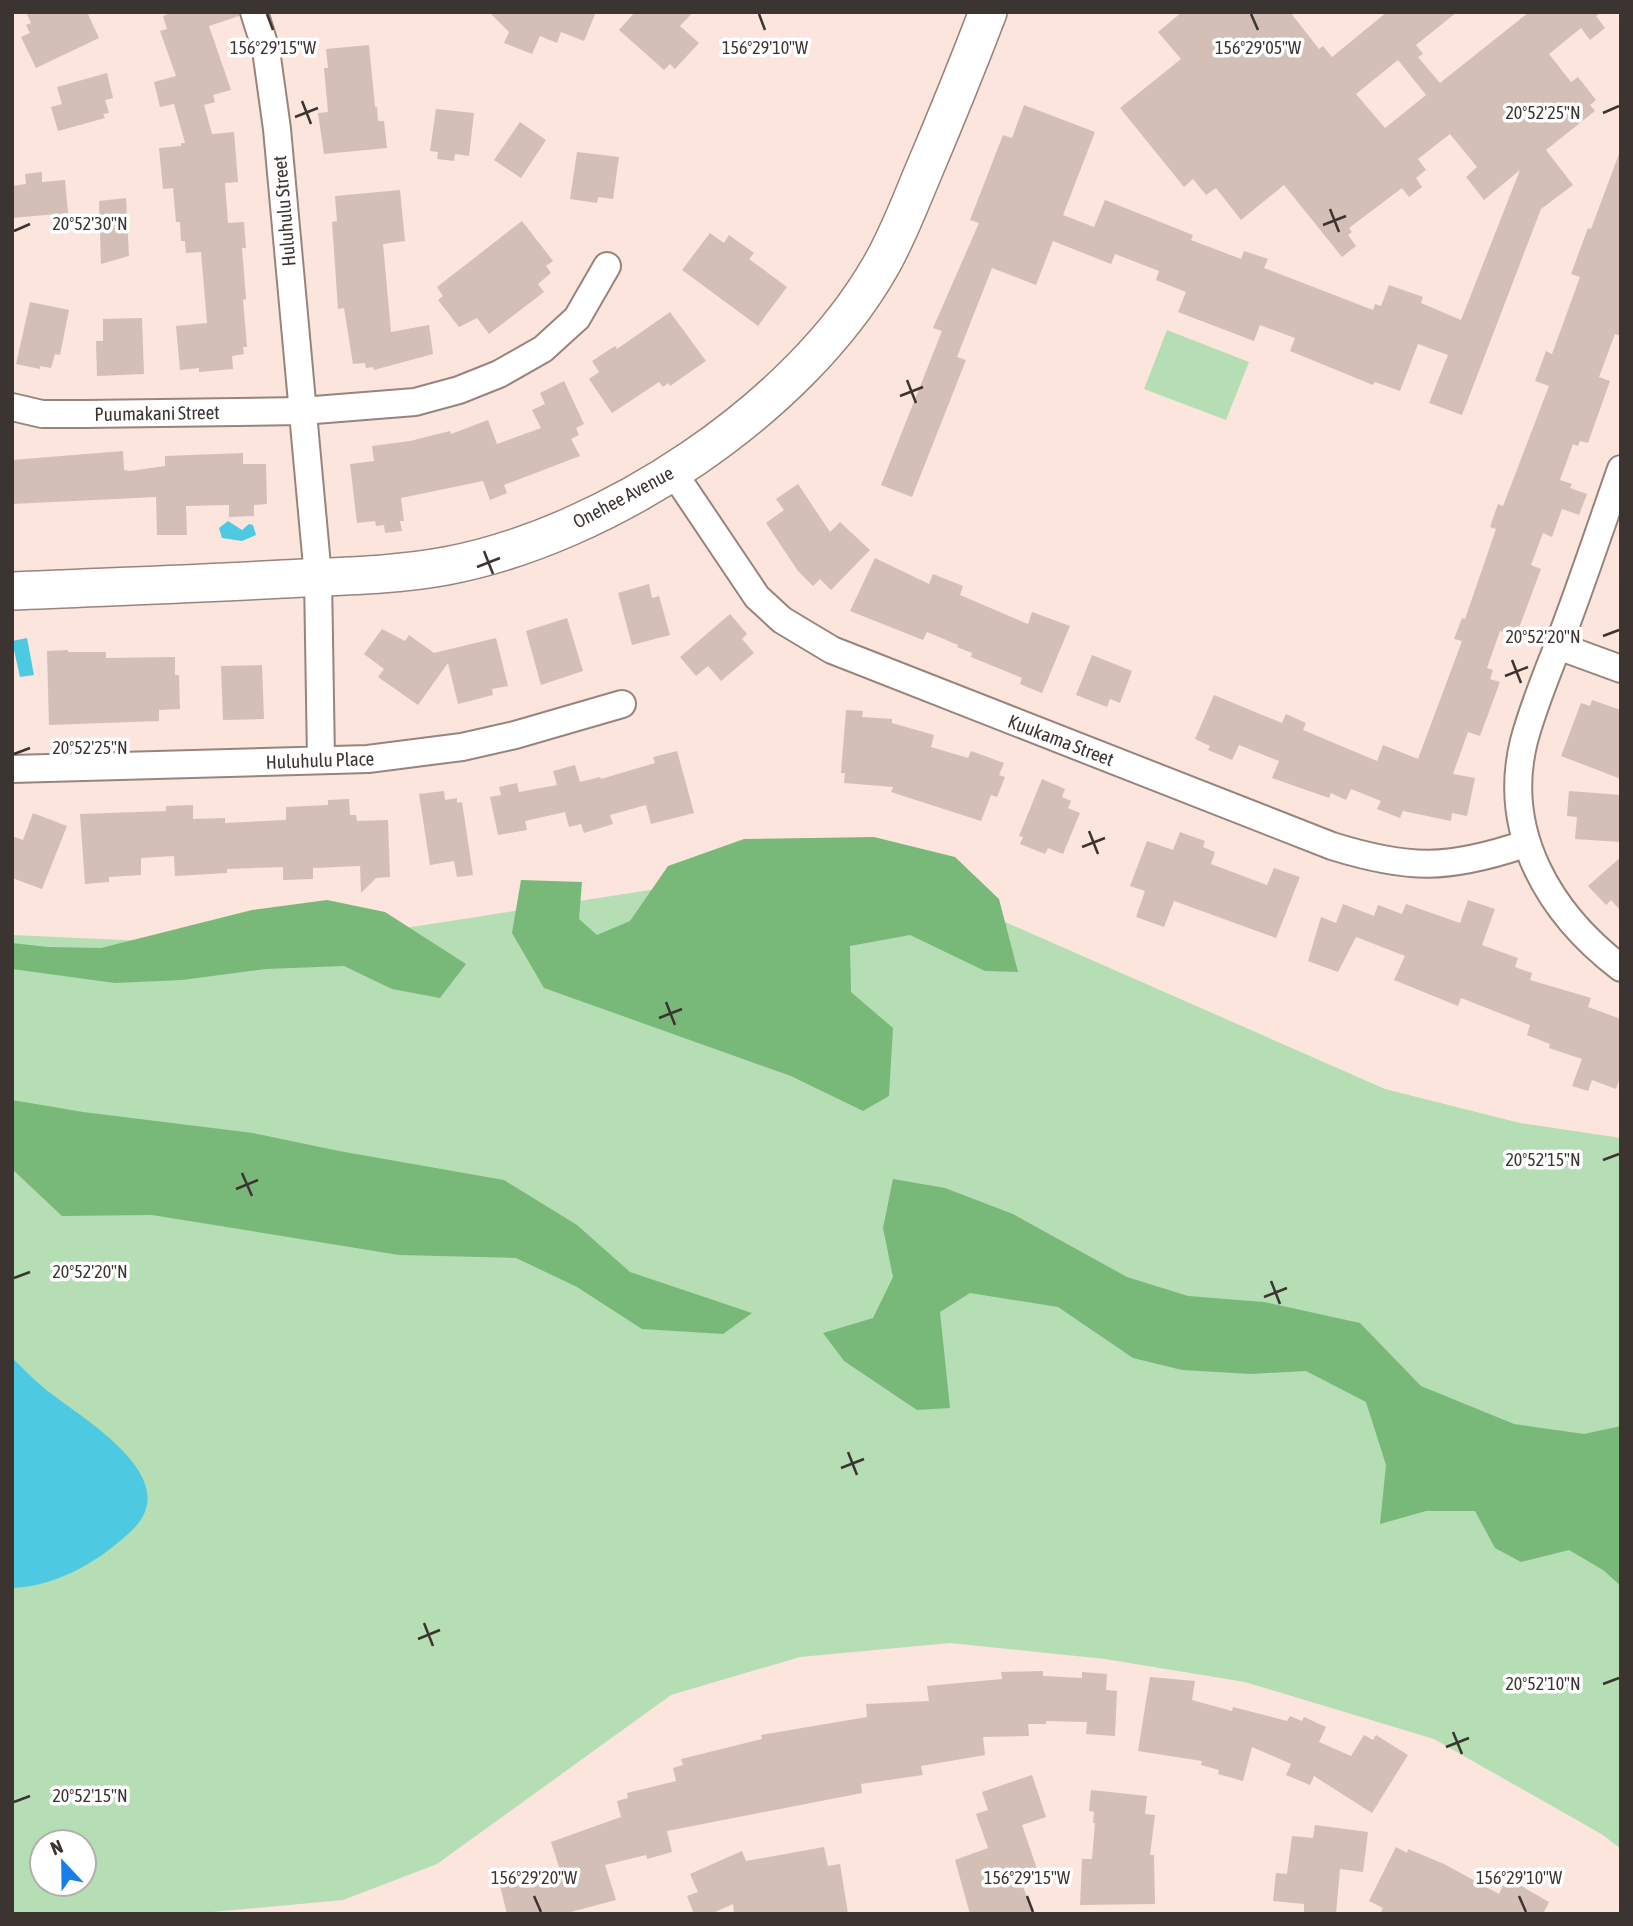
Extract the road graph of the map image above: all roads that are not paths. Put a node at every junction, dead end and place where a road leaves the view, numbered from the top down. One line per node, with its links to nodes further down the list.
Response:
1 (254, 12): 5 (street, Huluhulu Street)
2 (988, 12): 7 (street, Onehee Avenue)
3 (607, 266): 5 (street, Puumakani Street)
4 (12, 407): 5 (street, Puumakani Street)
5 (302, 411): 8 (street, Huluhulu Street)
6 (1621, 469): 10 (street)
7 (673, 472): 8 (street, Onehee Avenue); 15 (street, Kuukama Street)
8 (318, 577): 9 (street, Onehee Avenue); 13 (street, Huluhulu Street)
9 (12, 591)
10 (1558, 646): 11 (street); 15 (street)
11 (1621, 669)
12 (622, 704): 13 (street, Huluhulu Place)
13 (321, 760): 14 (street, Huluhulu Place)
14 (12, 769)
15 (1525, 844): 16 (street)
16 (1621, 968)

